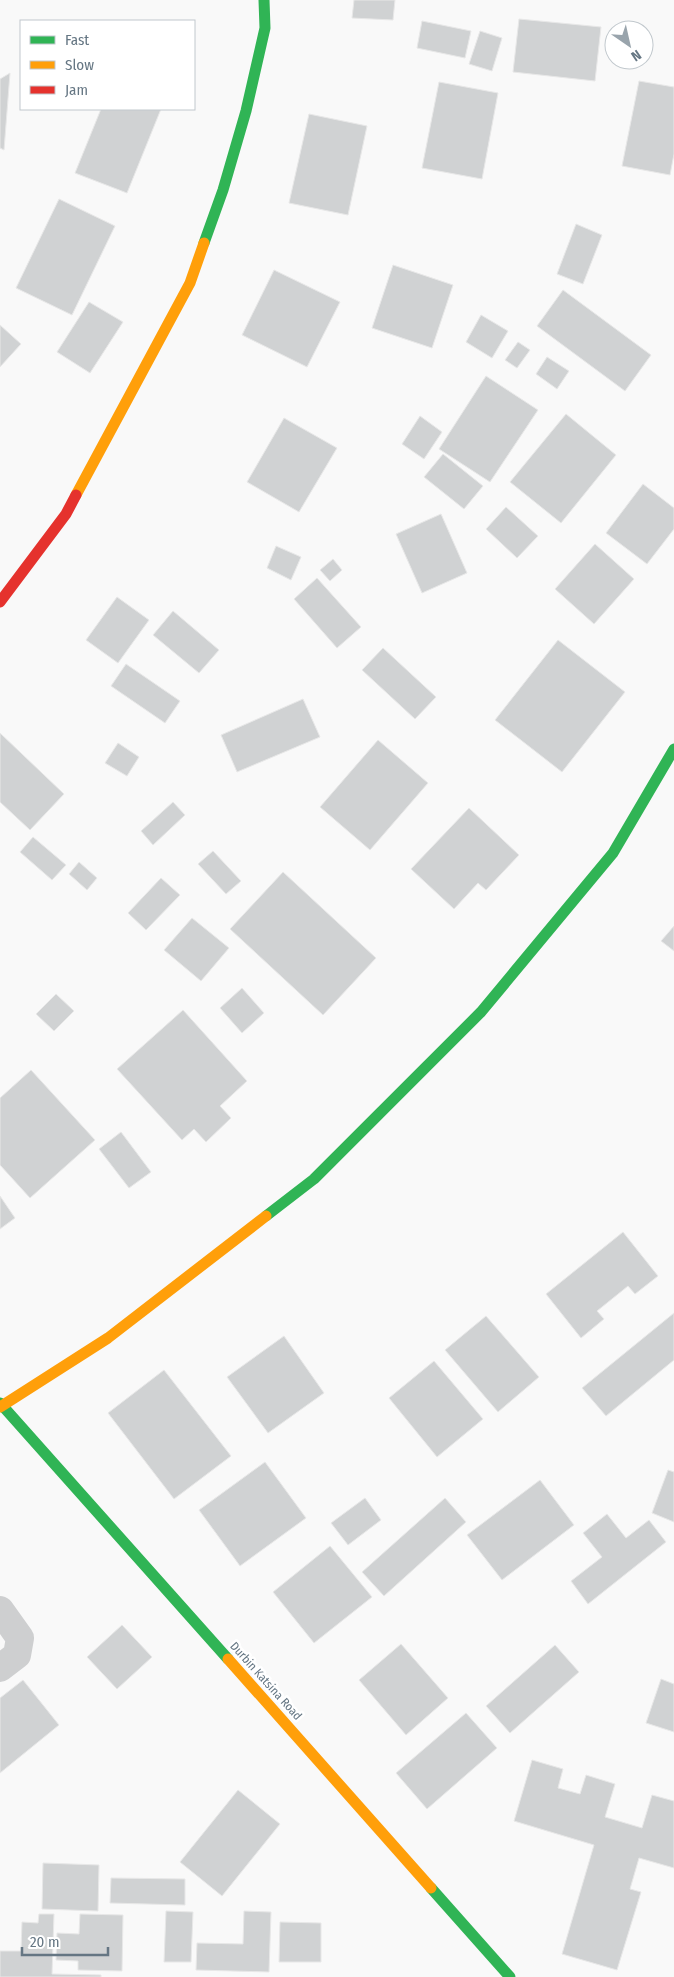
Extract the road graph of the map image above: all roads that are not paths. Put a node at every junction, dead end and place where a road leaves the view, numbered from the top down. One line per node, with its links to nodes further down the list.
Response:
1 (264, 0): 2 (street)
2 (0, 602)
3 (674, 749): 4 (street)
4 (1, 1405): 7 (street, Durbin Katsina Road)
5 (0, 1610): 6 (street)
6 (0, 1668)
7 (510, 1977)

